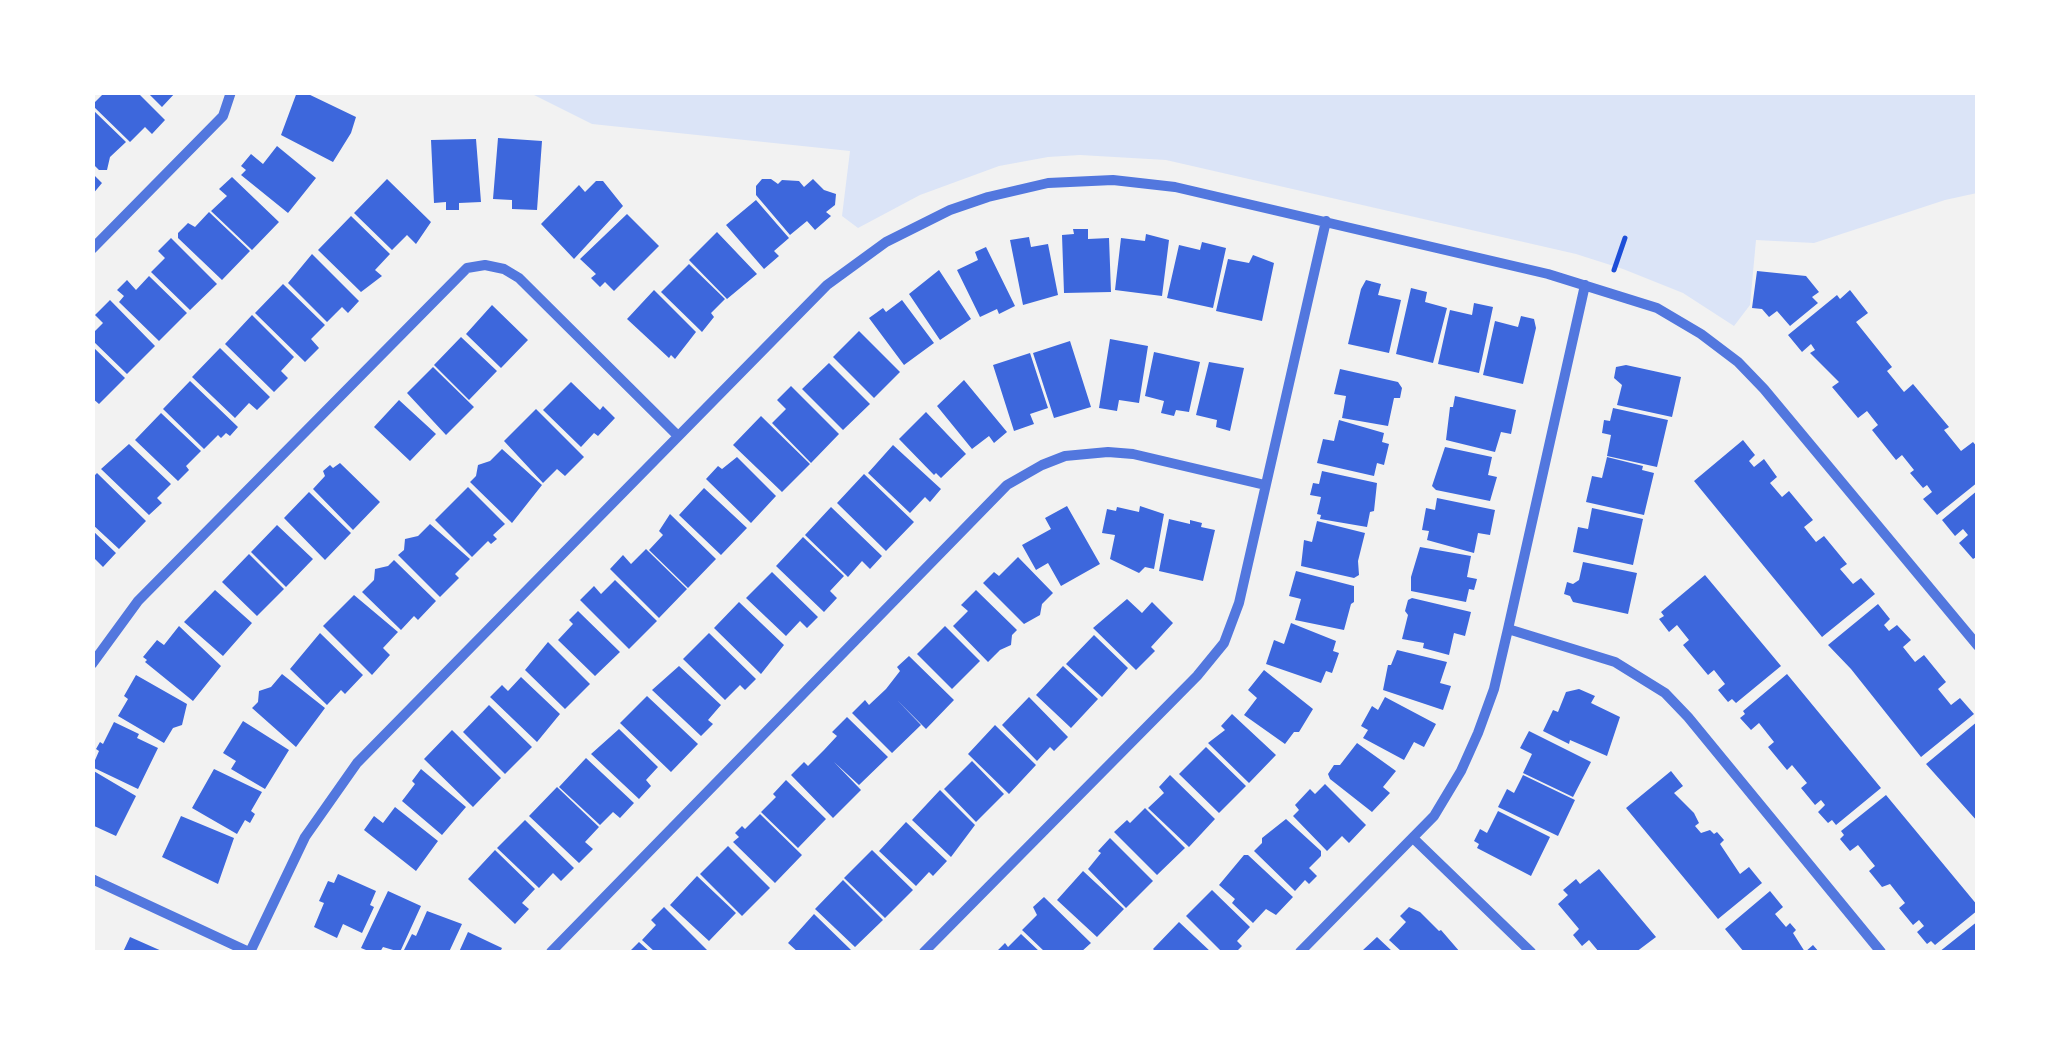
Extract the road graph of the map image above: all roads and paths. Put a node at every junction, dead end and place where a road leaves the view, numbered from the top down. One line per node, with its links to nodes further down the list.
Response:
1 (232, 92): 4 (street)
2 (1326, 221): 6 (street); 7 (street); 8 (street)
3 (1625, 238): 5 (path)
4 (92, 249)
5 (1614, 270)
6 (1585, 285): 9 (street); 10 (street)
7 (677, 435): 11 (street); 14 (street)
8 (1265, 485): 15 (street); 16 (street)
9 (1508, 629): 12 (street); 19 (street)
10 (1978, 646)
11 (92, 664)
12 (1413, 838): 17 (street); 18 (street)
13 (92, 879): 14 (street)
14 (250, 952)
15 (551, 952)
16 (924, 952)
17 (1300, 952)
18 (1530, 952)
19 (1882, 952)

